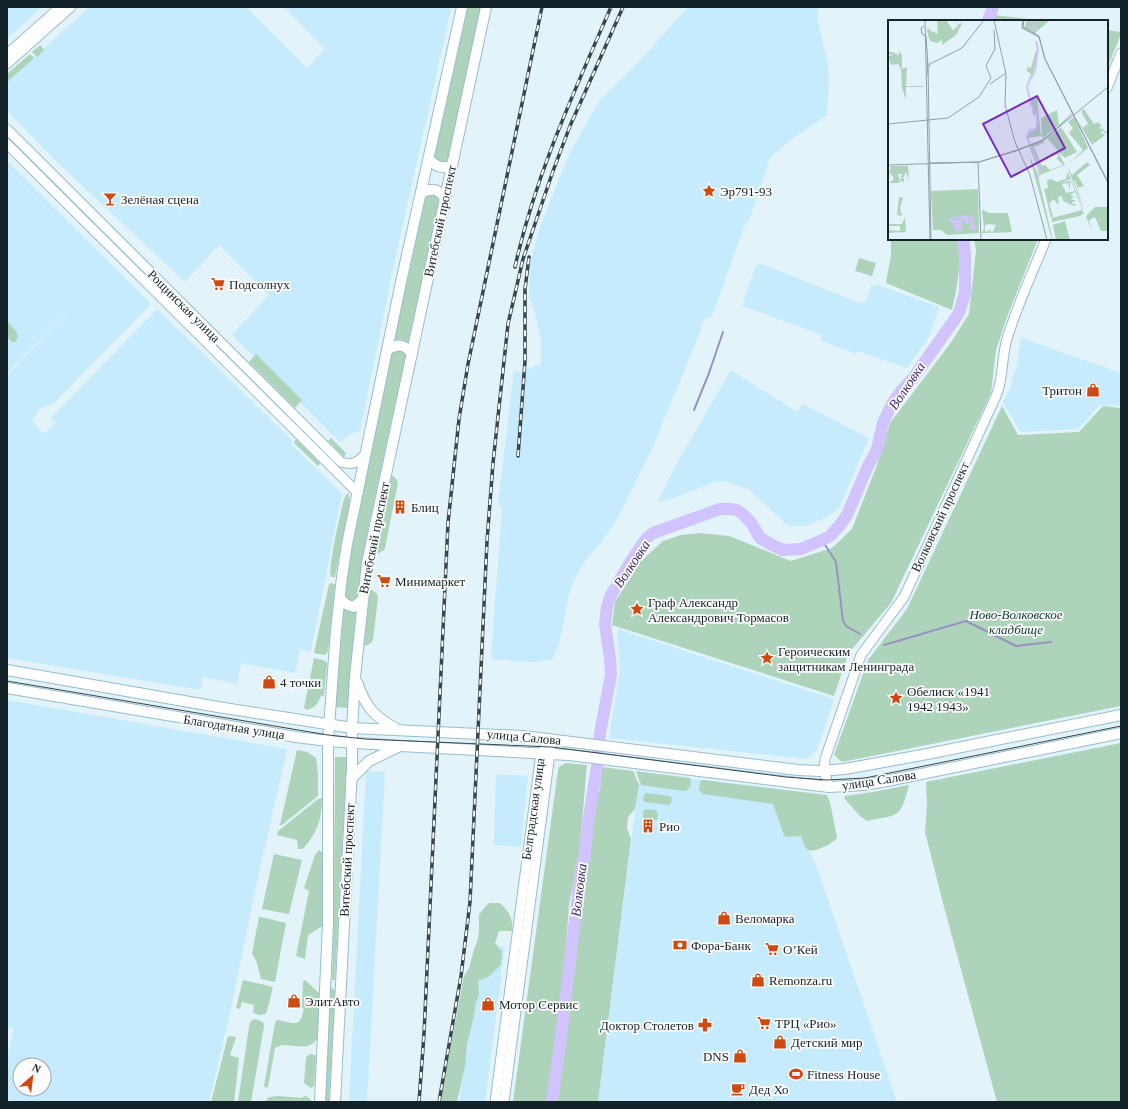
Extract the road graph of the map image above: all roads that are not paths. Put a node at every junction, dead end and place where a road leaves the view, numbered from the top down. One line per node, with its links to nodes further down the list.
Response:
1 (60, 7): 6 (street)
2 (71, 7): 7 (street)
3 (462, 7): 11 (main road, Витебский проспект)
4 (486, 7): 12 (main road, Витебский проспект)
5 (1121, 53): 8 (street)
6 (7, 54)
7 (7, 64)
8 (1108, 86)
9 (7, 129): 18 (street, Рощинская улица)
10 (7, 144): 19 (street, Рощинская улица)
11 (429, 159): 12 (main road); 13 (main road, Витебский проспект)
12 (452, 166): 14 (main road, Витебский проспект)
13 (421, 193): 14 (main road); 16 (main road, Витебский проспект)
14 (445, 198): 17 (main road, Витебский проспект)
15 (1046, 240): 37 (street, Волковский проспект)
16 (387, 350): 17 (main road); 18 (main road, Витебский проспект)
17 (412, 354): 21 (main road, Витебский проспект)
18 (366, 453): 19 (main road, Витебский проспект)
19 (358, 493): 20 (main road, Витебский проспект)
20 (340, 598): 21 (main road); 26 (main road, Витебский проспект)
21 (362, 600): 23 (main road, Витебский проспект)
22 (7, 670): 26 (main road, Благодатная улица)
23 (355, 677): 27 (main road, Витебский проспект); 28 (main road)
24 (7, 688): 32 (main road, Благодатная улица)
25 (1121, 715): 37 (main road, улица Салова)
26 (329, 724): 27 (main road, Благодатная улица); 32 (main road, Витебский проспект)
27 (352, 728): 28 (main road, Благодатная улица); 33 (main road, Витебский проспект)
28 (398, 730): 29 (main road, Благодатная улица)
29 (463, 733): 31 (main road, улица Салова)
30 (1121, 733): 39 (main road, улица Салова)
31 (551, 739): 36 (street, Белградская улица); 37 (main road, улица Салова)
32 (328, 741): 33 (main road, Благодатная улица); 40 (main road, Витебский проспект)
33 (353, 742): 34 (main road, Благодатная улица); 38 (main road, Витебский проспект)
34 (400, 746): 35 (main road, Благодатная улица); 38 (main road)
35 (464, 749): 36 (main road, улица Салова)
36 (546, 753): 39 (main road, улица Салова); 44 (street, Белградская улица); 45 (street, Белградская улица)
37 (824, 771): 39 (street, Волковский проспект)
38 (351, 779): 41 (main road, Витебский проспект)
39 (829, 787)
40 (326, 987): 41 (main road); 42 (main road, Витебский проспект)
41 (341, 987): 43 (main road, Витебский проспект)
42 (320, 1102)
43 (334, 1102)
44 (495, 1102)
45 (504, 1102)

